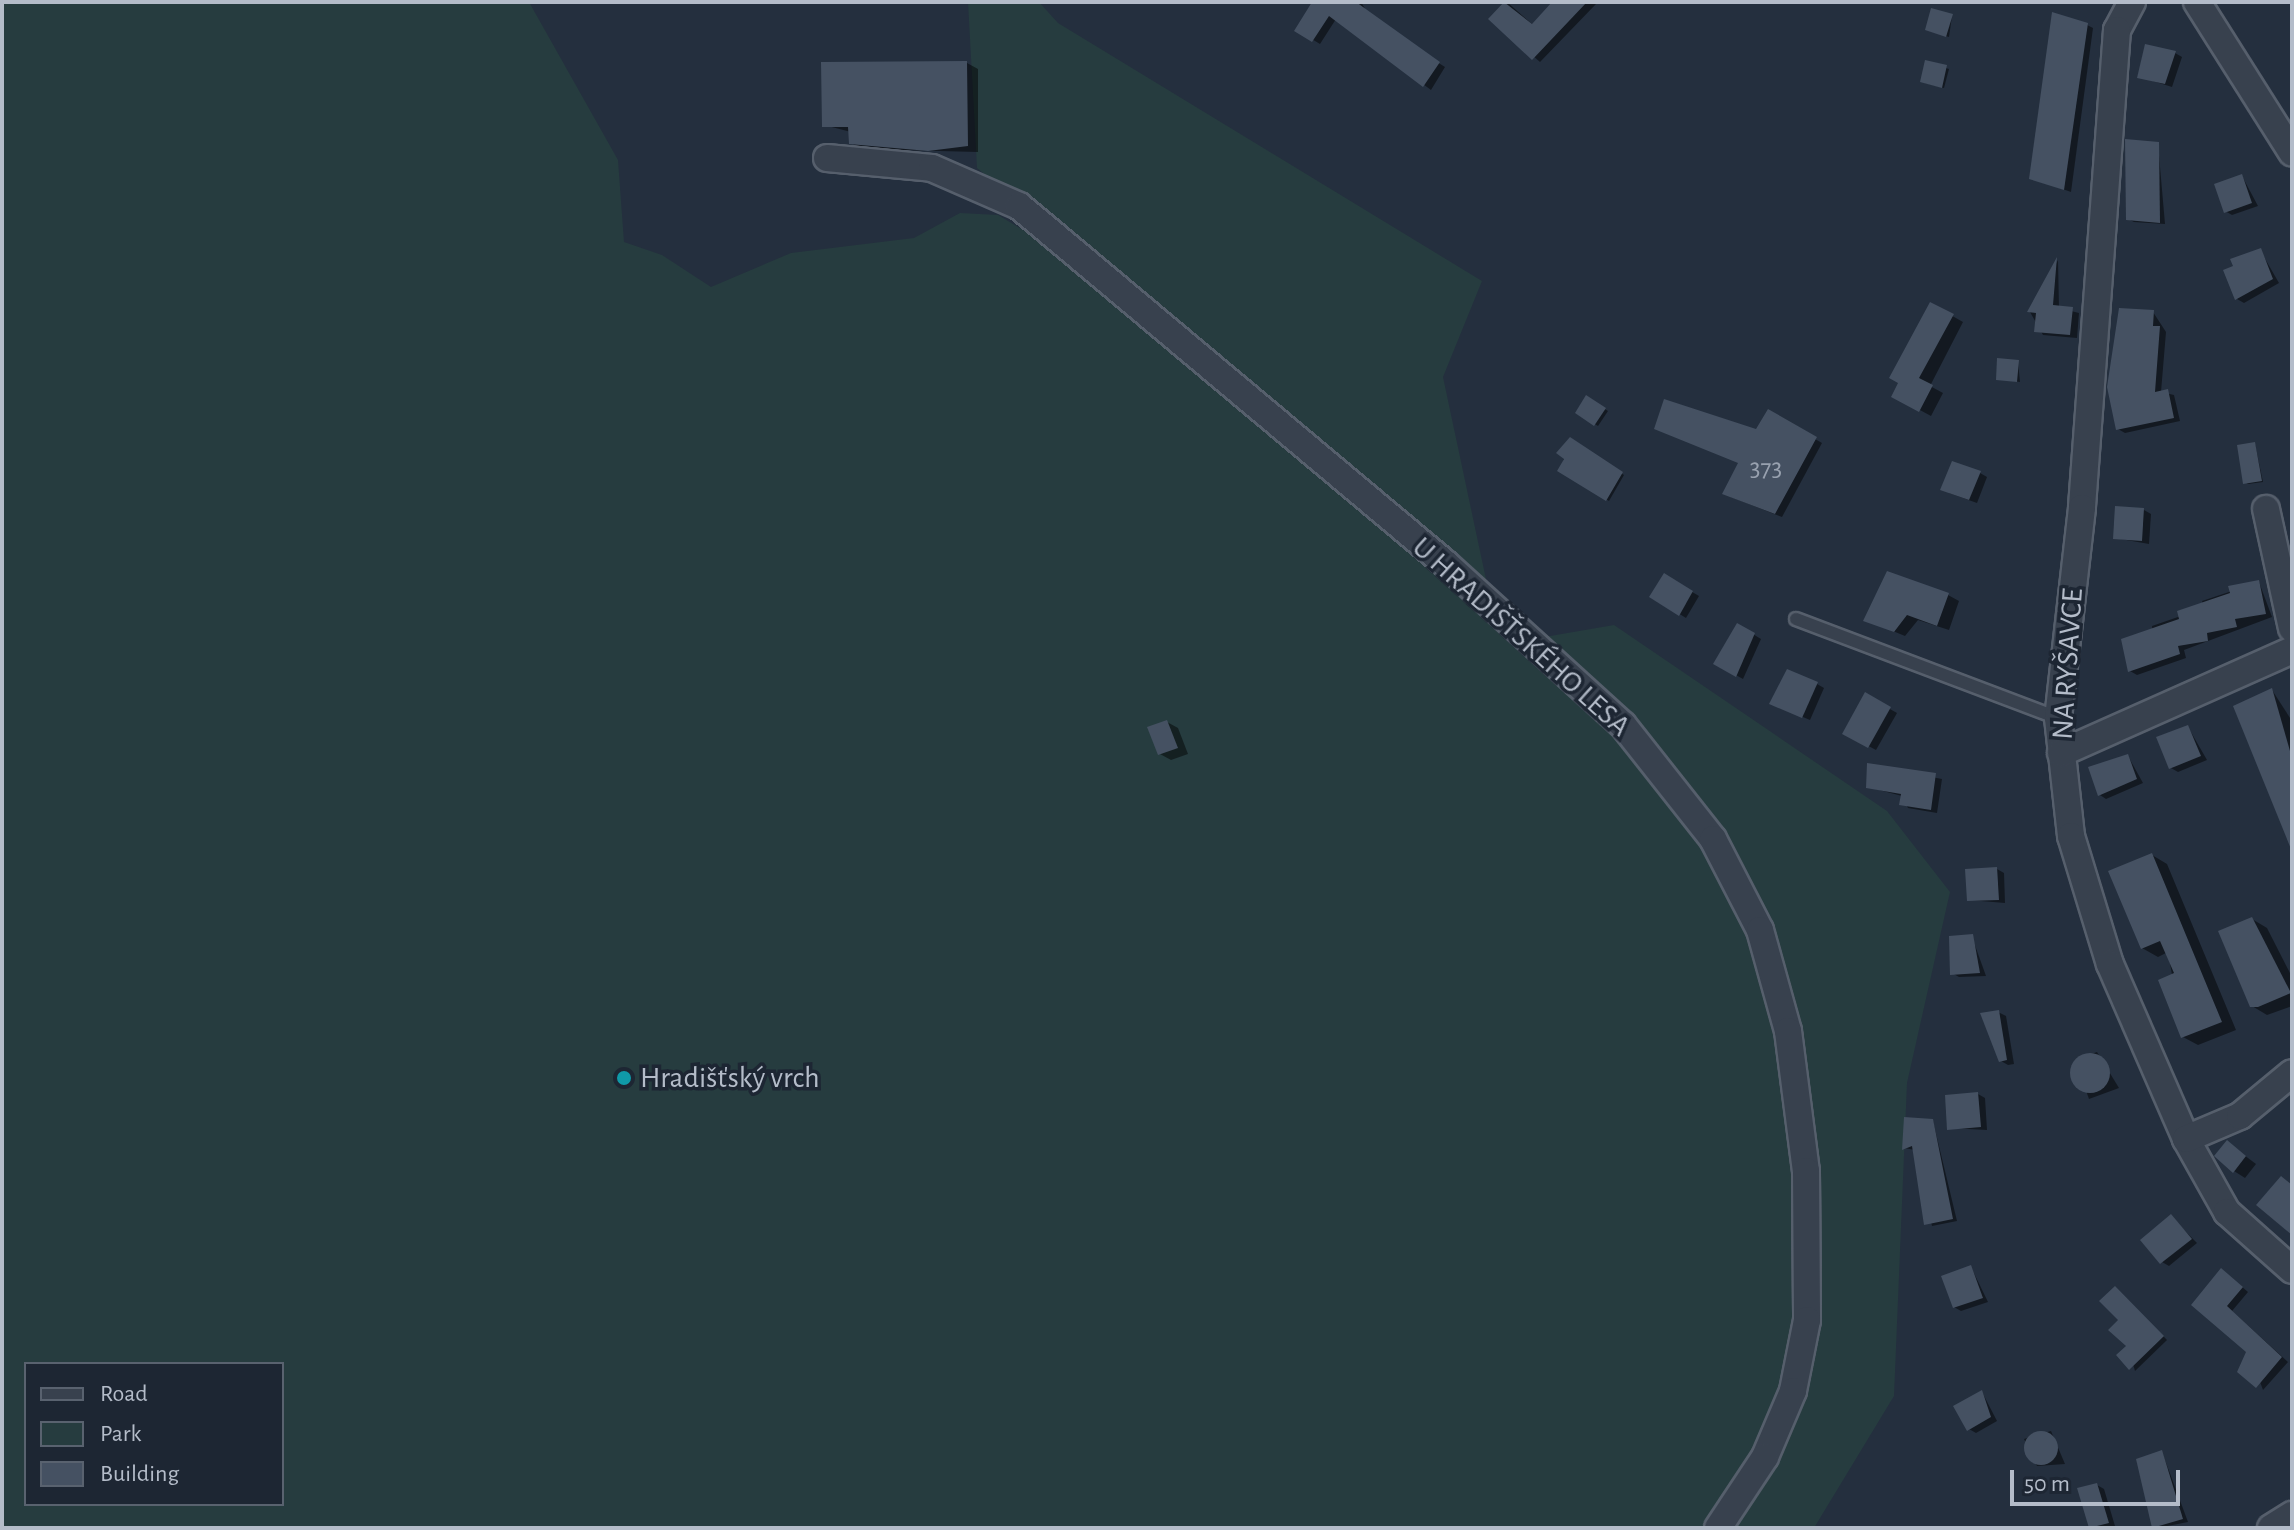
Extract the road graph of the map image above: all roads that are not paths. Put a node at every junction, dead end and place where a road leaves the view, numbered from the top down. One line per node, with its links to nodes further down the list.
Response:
1 (2132, 2): 9 (street, NA RYŠAVCE)
2 (2197, 2): 3 (street)
3 (2292, 152)
4 (827, 158): 15 (street, U HRADIŠŤSKÉHO LESA)
5 (2266, 509): 7 (street)
6 (1796, 619): 9 (lane)
7 (2292, 628)
8 (2292, 650): 10 (street)
9 (2058, 718): 10 (street, NA RYŠAVCE)
10 (2061, 753): 12 (street, NA RYŠAVCE)
11 (2292, 1073): 12 (street)
12 (2186, 1139): 13 (street, NA RYŠAVCE)
13 (2292, 1270)
14 (2292, 1515): 16 (street)
15 (1718, 1528)
16 (2271, 1528)

